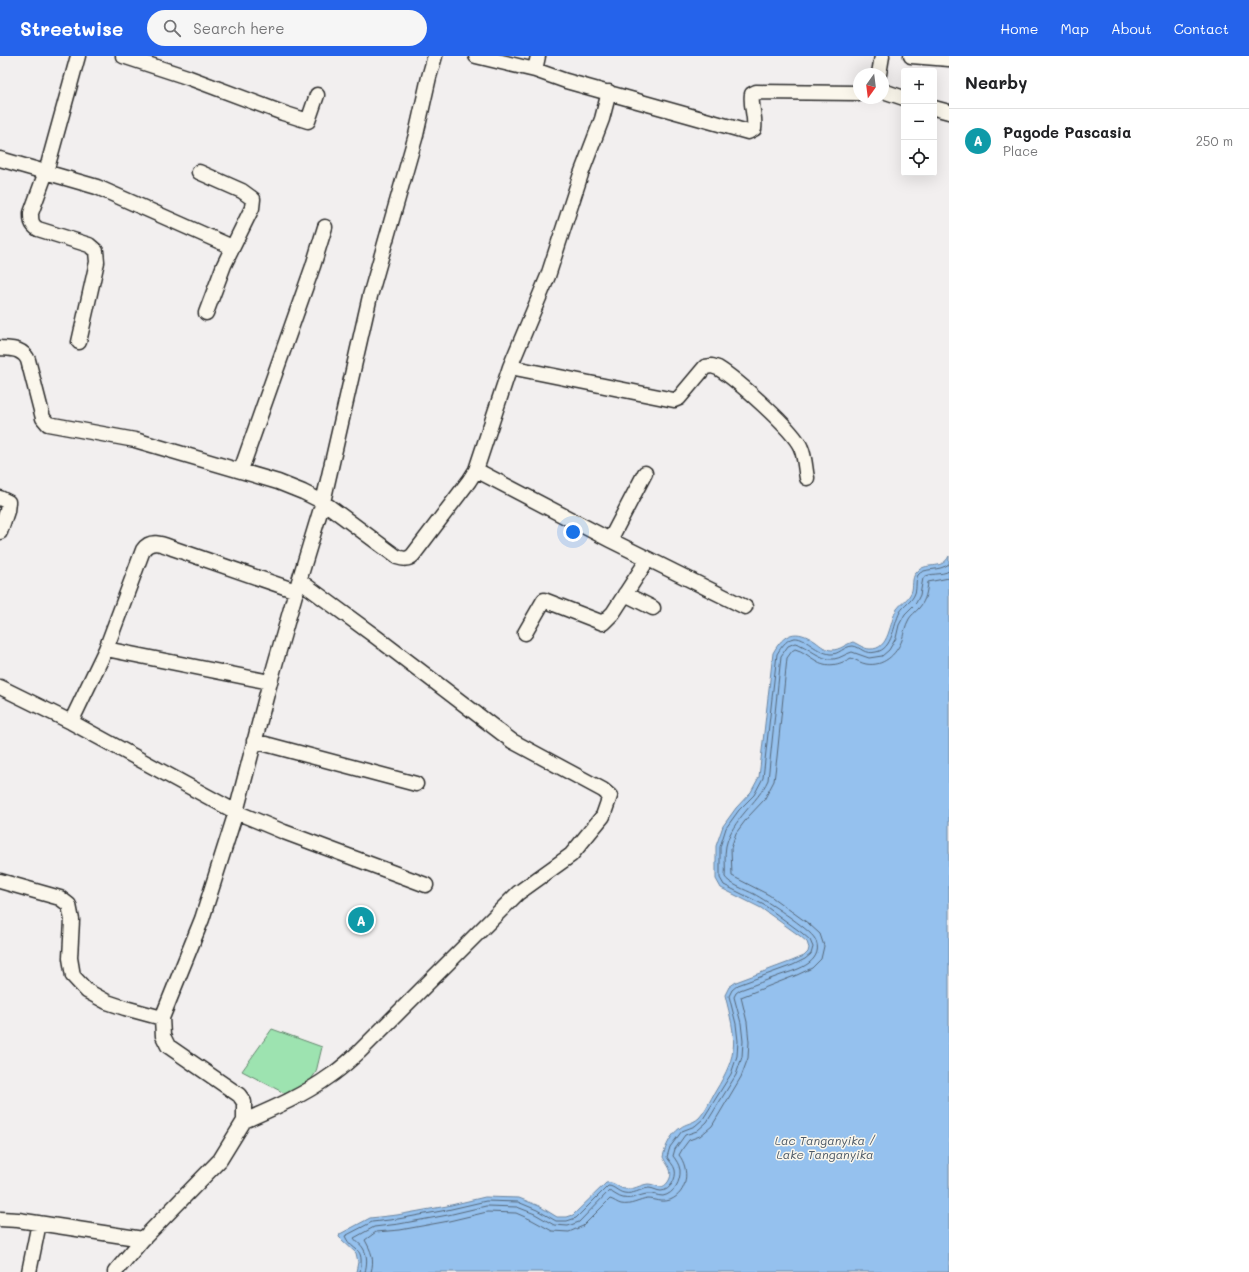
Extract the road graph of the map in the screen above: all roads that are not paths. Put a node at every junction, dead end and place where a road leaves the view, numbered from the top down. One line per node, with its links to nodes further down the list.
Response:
1 (78, 56): 19 (street)
2 (123, 56): 14 (street)
3 (435, 56): 32 (street)
4 (476, 56): 10 (street)
5 (538, 56): 10 (street)
6 (882, 56): 9 (street)
7 (911, 56): 8 (street)
8 (949, 60)
9 (879, 68)
10 (535, 70): 11 (street)
11 (609, 92): 12 (street); 26 (street)
12 (853, 93)
13 (889, 93): 15 (street)
14 (317, 95)
15 (901, 97)
16 (937, 109): 17 (street)
17 (949, 112)
18 (0, 159): 19 (street)
19 (46, 172): 22 (street); 24 (street)
20 (199, 172): 22 (street)
21 (324, 227): 27 (street)
22 (232, 247): 23 (street)
23 (206, 313)
24 (79, 342)
25 (0, 348): 27 (street)
26 (510, 367): 28 (street); 30 (street)
27 (242, 470): 32 (street)
28 (476, 470): 32 (street); 34 (street)
29 (645, 473): 34 (street)
30 (807, 478)
31 (0, 498): 33 (street)
32 (323, 502): 36 (street)
33 (0, 532)
34 (610, 540): 35 (street)
35 (648, 560): 37 (street); 39 (street)
36 (298, 586): 41 (street); 42 (street); 51 (street)
37 (624, 594): 38 (street); 40 (street)
38 (653, 608)
39 (745, 608)
40 (525, 633)
41 (106, 649): 42 (street); 44 (street)
42 (270, 682): 45 (street)
43 (0, 686): 44 (street)
44 (71, 722): 47 (street)
45 (254, 741): 46 (street); 47 (street)
46 (416, 784)
47 (236, 812): 49 (street); 50 (street)
48 (0, 881): 50 (street)
49 (426, 885)
50 (162, 1018): 51 (street)
51 (244, 1121): 54 (street)
52 (0, 1219): 53 (street)
53 (39, 1223): 54 (street); 55 (street)
54 (143, 1239): 56 (street)
55 (29, 1272)
56 (115, 1272)

